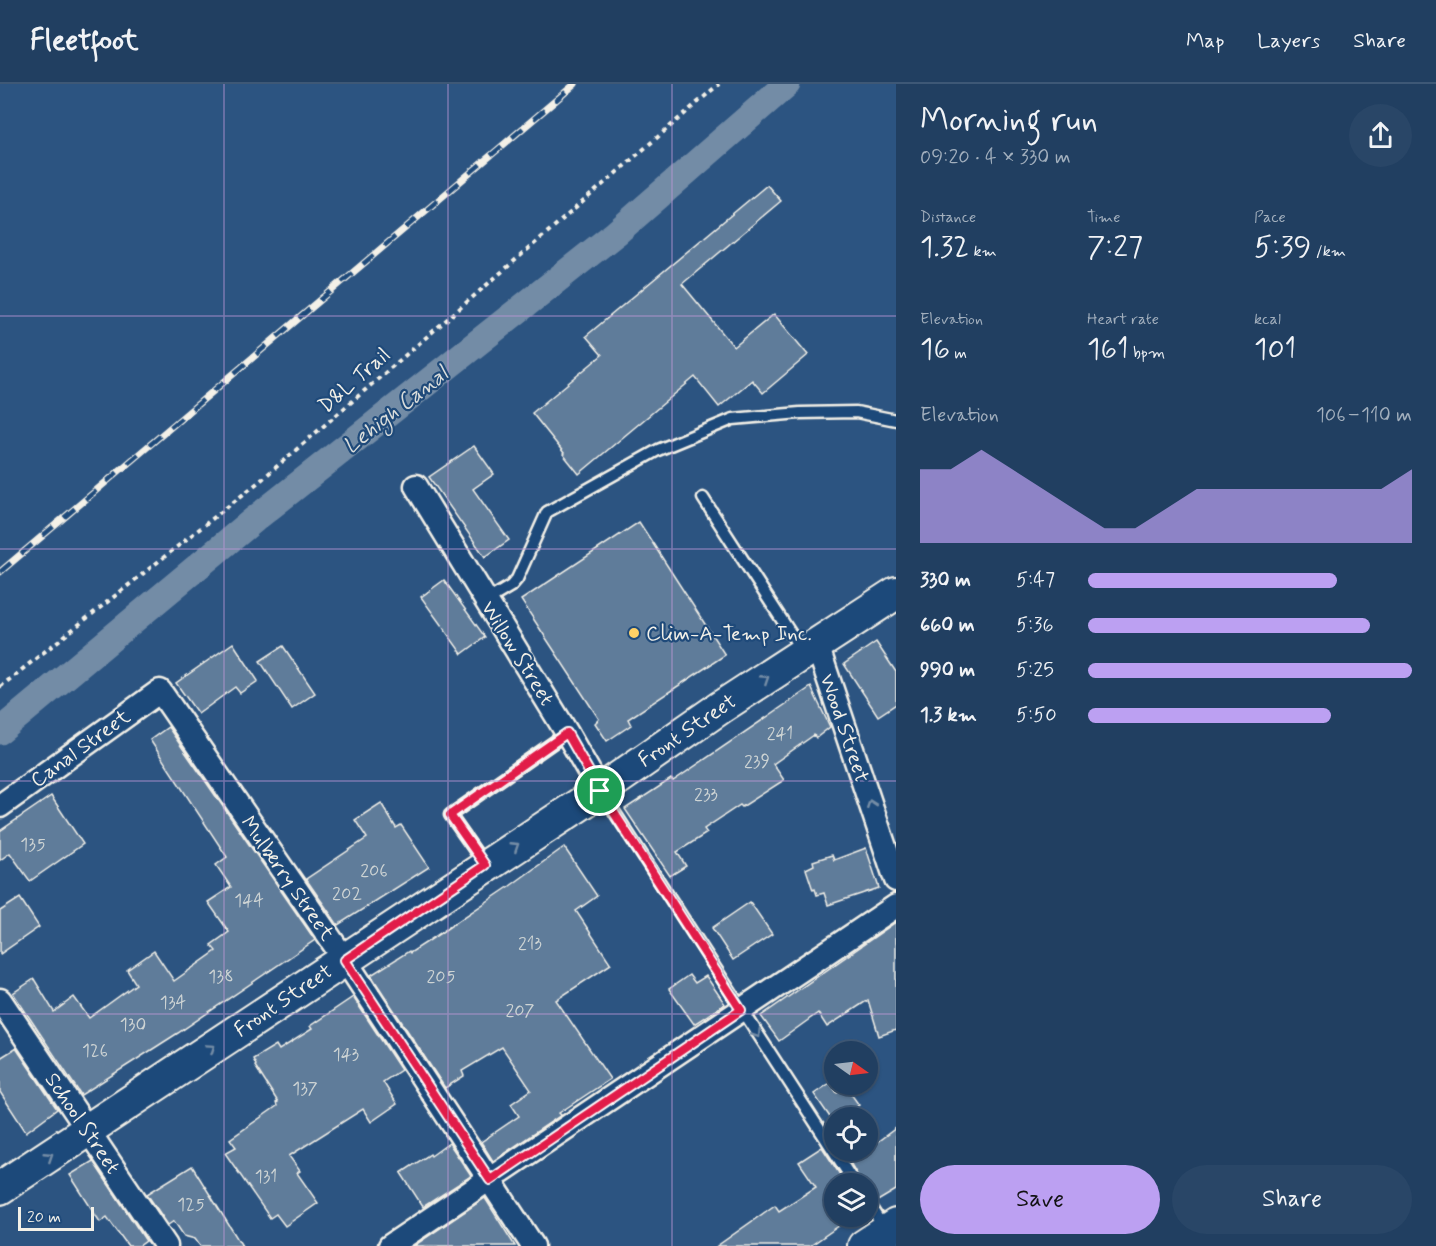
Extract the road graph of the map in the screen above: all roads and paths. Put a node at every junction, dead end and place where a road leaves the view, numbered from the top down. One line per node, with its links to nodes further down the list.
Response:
1 (719, 84): 8 (path, D&L Trail)
2 (896, 420): 6 (lane)
3 (416, 486): 6 (street, Willow Street)
4 (703, 498): 7 (lane)
5 (896, 593): 7 (main road, Front Street)
6 (486, 601): 10 (street, Willow Street)
7 (810, 649): 11 (main road, Front Street, one-way to 7); 14 (street, Wood Street, one-way to 7)
8 (0, 687)
9 (160, 691): 12 (street, Canal Street); 16 (street, Mulberry Street)
10 (567, 733): 11 (street, Willow Street); 13 (lane)
11 (600, 791): 13 (main road, Front Street, one-way to 11); 18 (lane, Willow Street)
12 (0, 806)
13 (485, 865): 16 (main road, Front Street)
14 (896, 880)
15 (896, 906): 18 (street)
16 (345, 960): 19 (main road, Front Street, one-way to 16); 21 (street, Mulberry Street)
17 (0, 1000): 19 (street, School Street)
18 (741, 1010): 20 (lane, Willow Street, one-way to 20); 21 (street)
19 (88, 1130): 22 (main road, Front Street, one-way to 19); 25 (street, School Street)
20 (848, 1173)
21 (490, 1180): 26 (street); 27 (street, Mulberry Street)
22 (0, 1188)
23 (878, 1223): 24 (lane)
24 (885, 1237)
25 (166, 1246)
26 (390, 1246)
27 (533, 1246)

